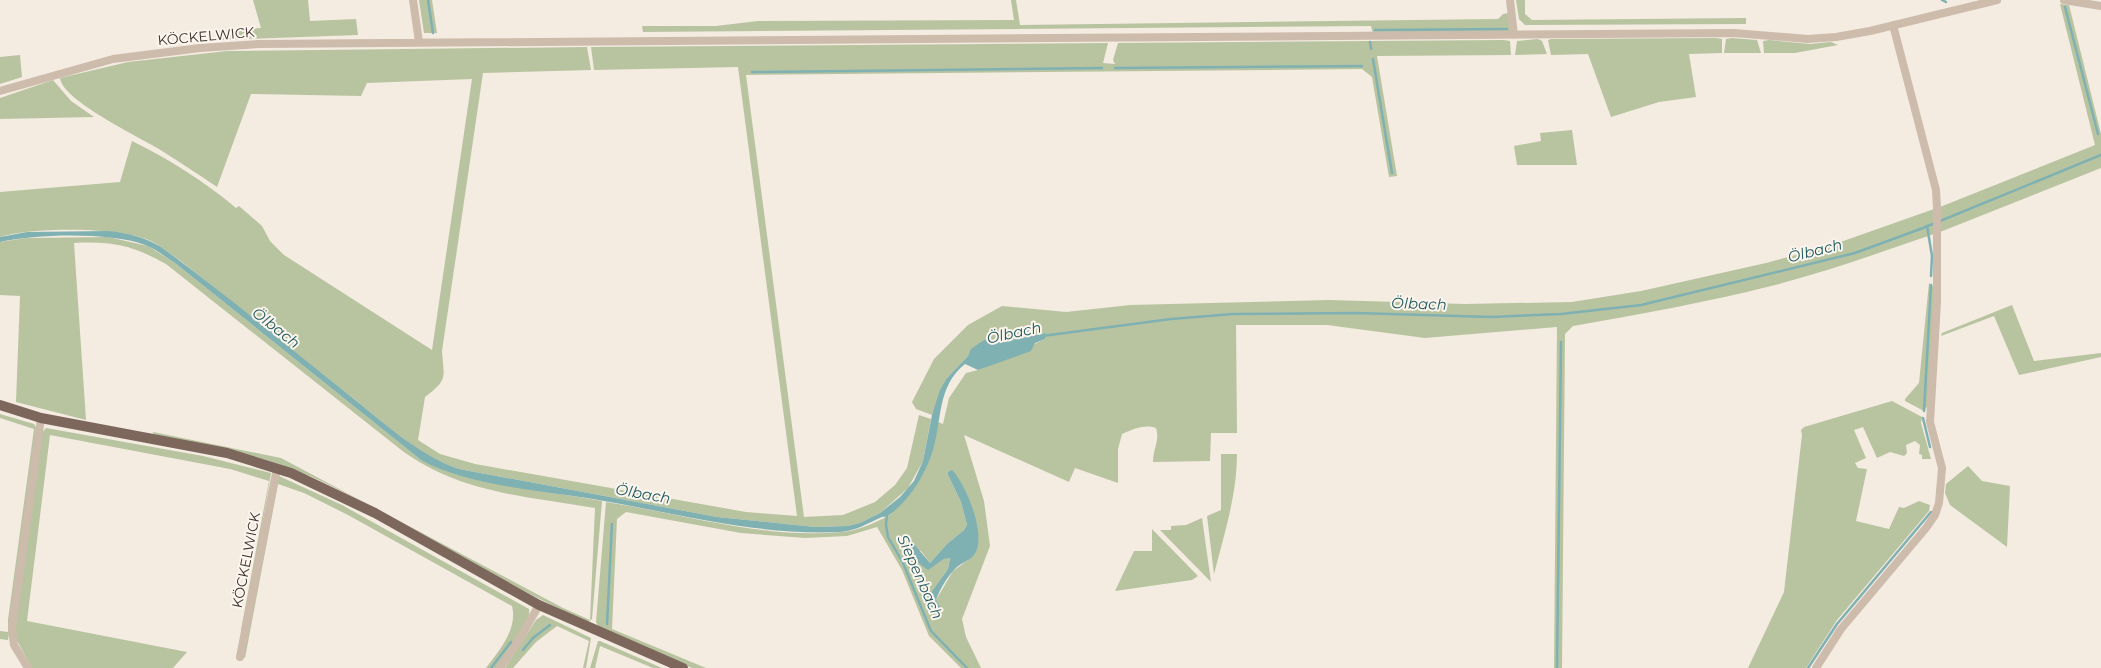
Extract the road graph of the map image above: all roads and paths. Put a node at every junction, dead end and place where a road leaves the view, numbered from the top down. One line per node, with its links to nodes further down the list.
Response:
1 (413, 0): 8 (street)
2 (1510, 0): 7 (street)
3 (1997, 0): 6 (street, KÖCKELWICK)
4 (2064, 0): 5 (street)
5 (2101, 6)
6 (1893, 25): 7 (street, KÖCKELWICK); 18 (street)
7 (1514, 35): 8 (street, KÖCKELWICK)
8 (419, 42): 9 (street, KÖCKELWICK)
9 (0, 91)
10 (0, 405): 11 (main road)
11 (41, 418): 12 (main road); 15 (street)
12 (277, 468): 13 (main road); 14 (street, KÖCKELWICK)
13 (539, 605): 16 (street); 17 (main road)
14 (240, 657)
15 (28, 668)
16 (500, 668)
17 (683, 668)
18 (1816, 668)

